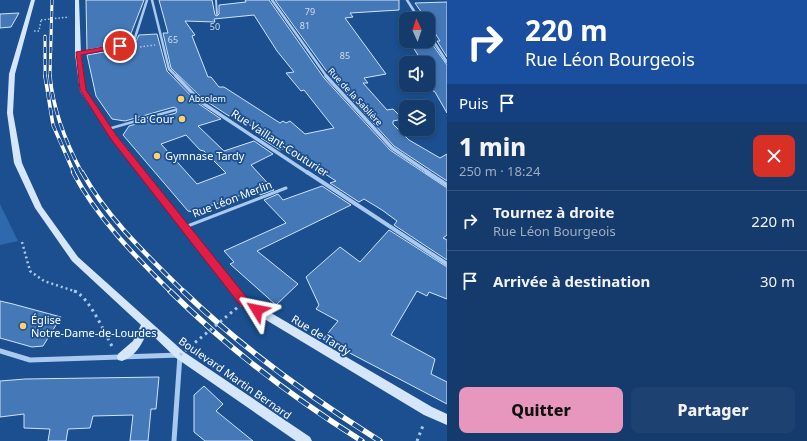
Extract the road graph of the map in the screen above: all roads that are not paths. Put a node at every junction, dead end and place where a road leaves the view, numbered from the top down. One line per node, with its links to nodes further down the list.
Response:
1 (33, 0): 19 (main road, Boulevard Martin Bernard)
2 (77, 0): 11 (main road, Rue de Tardy)
3 (147, 0): 11 (street)
4 (152, 0): 18 (street, Rue Vaillant-Couturier)
5 (216, 0): 9 (lane)
6 (272, 0): 15 (street, Rue de la Sablière)
7 (407, 0): 8 (street)
8 (415, 12)
9 (217, 14)
10 (435, 44): 12 (street)
11 (78, 54): 14 (main road, Rue de Tardy)
12 (447, 62)
13 (175, 110): 14 (lane)
14 (108, 129): 17 (main road, Rue de Tardy)
15 (447, 184)
16 (286, 188): 17 (lane, Rue Léon Merlin)
17 (185, 227): 23 (main road, Rue de Tardy)
18 (447, 264)
19 (146, 324): 21 (main road, Boulevard Martin Bernard); 22 (main road)
20 (0, 351): 22 (street)
21 (180, 354): 22 (street); 24 (street); 25 (main road, Boulevard Martin Bernard)
22 (120, 357)
23 (447, 420)
24 (174, 441)
25 (306, 441)

